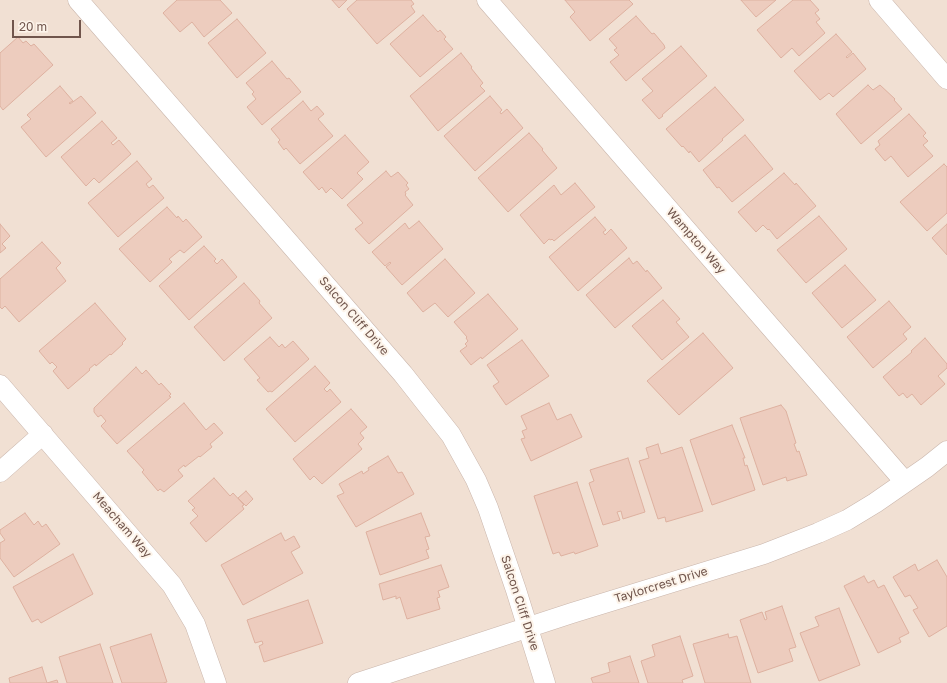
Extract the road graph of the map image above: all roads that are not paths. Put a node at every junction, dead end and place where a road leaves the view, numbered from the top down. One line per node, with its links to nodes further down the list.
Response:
1 (78, 0): 10 (street, Salcon Cliff Drive)
2 (486, 0): 9 (street, Wampton Way)
3 (879, 0): 4 (street)
4 (947, 79)
5 (0, 385): 6 (street, Meacham Way)
6 (43, 434): 8 (street); 11 (street, Meacham Way)
7 (947, 451): 9 (street, Taylorcrest Drive)
8 (0, 472)
9 (905, 482): 10 (street, Taylorcrest Drive)
10 (528, 628): 12 (street, Taylorcrest Drive); 13 (street, Salcon Cliff Drive)
11 (216, 683)
12 (358, 683)
13 (545, 683)

